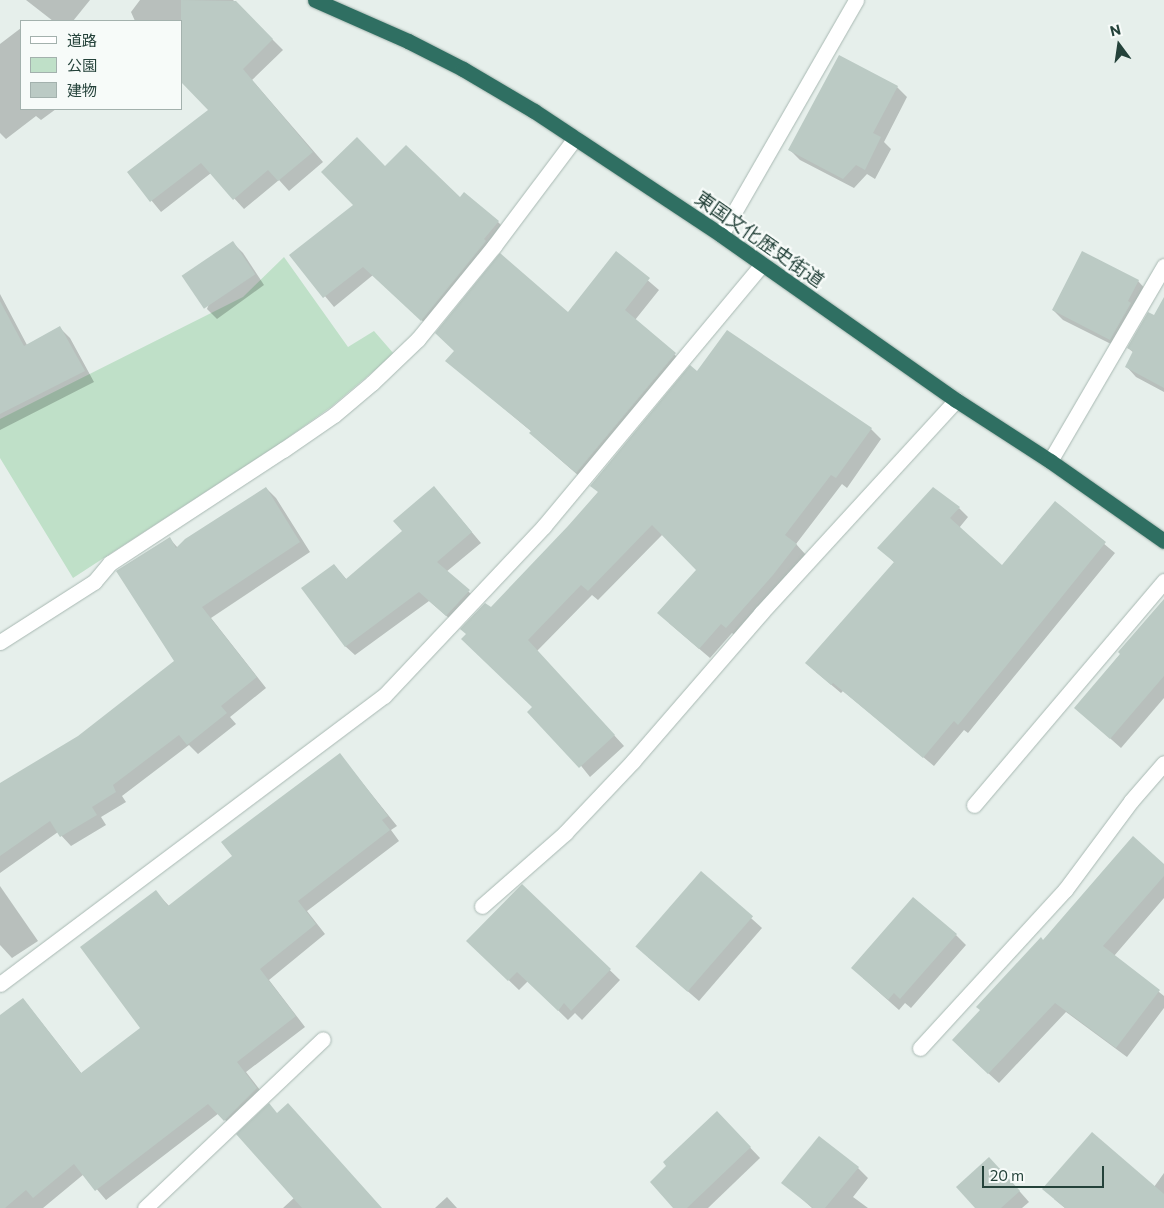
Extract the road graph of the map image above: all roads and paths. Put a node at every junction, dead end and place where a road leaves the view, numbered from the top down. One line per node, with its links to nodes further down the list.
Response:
1 (315, 0): 3 (highway, 東国文化歴史街道)
2 (856, 0): 4 (street)
3 (575, 138): 4 (highway, 東国文化歴史街道); 11 (street)
4 (721, 235): 5 (highway, 東国文化歴史街道)
5 (762, 264): 7 (highway, 東国文化歴史街道); 15 (street)
6 (1164, 266): 8 (street)
7 (956, 400): 8 (highway, 東国文化歴史街道); 14 (street)
8 (1050, 461): 9 (highway, 東国文化歴史街道)
9 (1164, 541)
10 (1164, 581): 13 (street)
11 (0, 642)
12 (1164, 763): 17 (street)
13 (974, 805)
14 (482, 906)
15 (0, 984)
16 (323, 1039): 18 (street)
17 (920, 1048)
18 (145, 1208)

